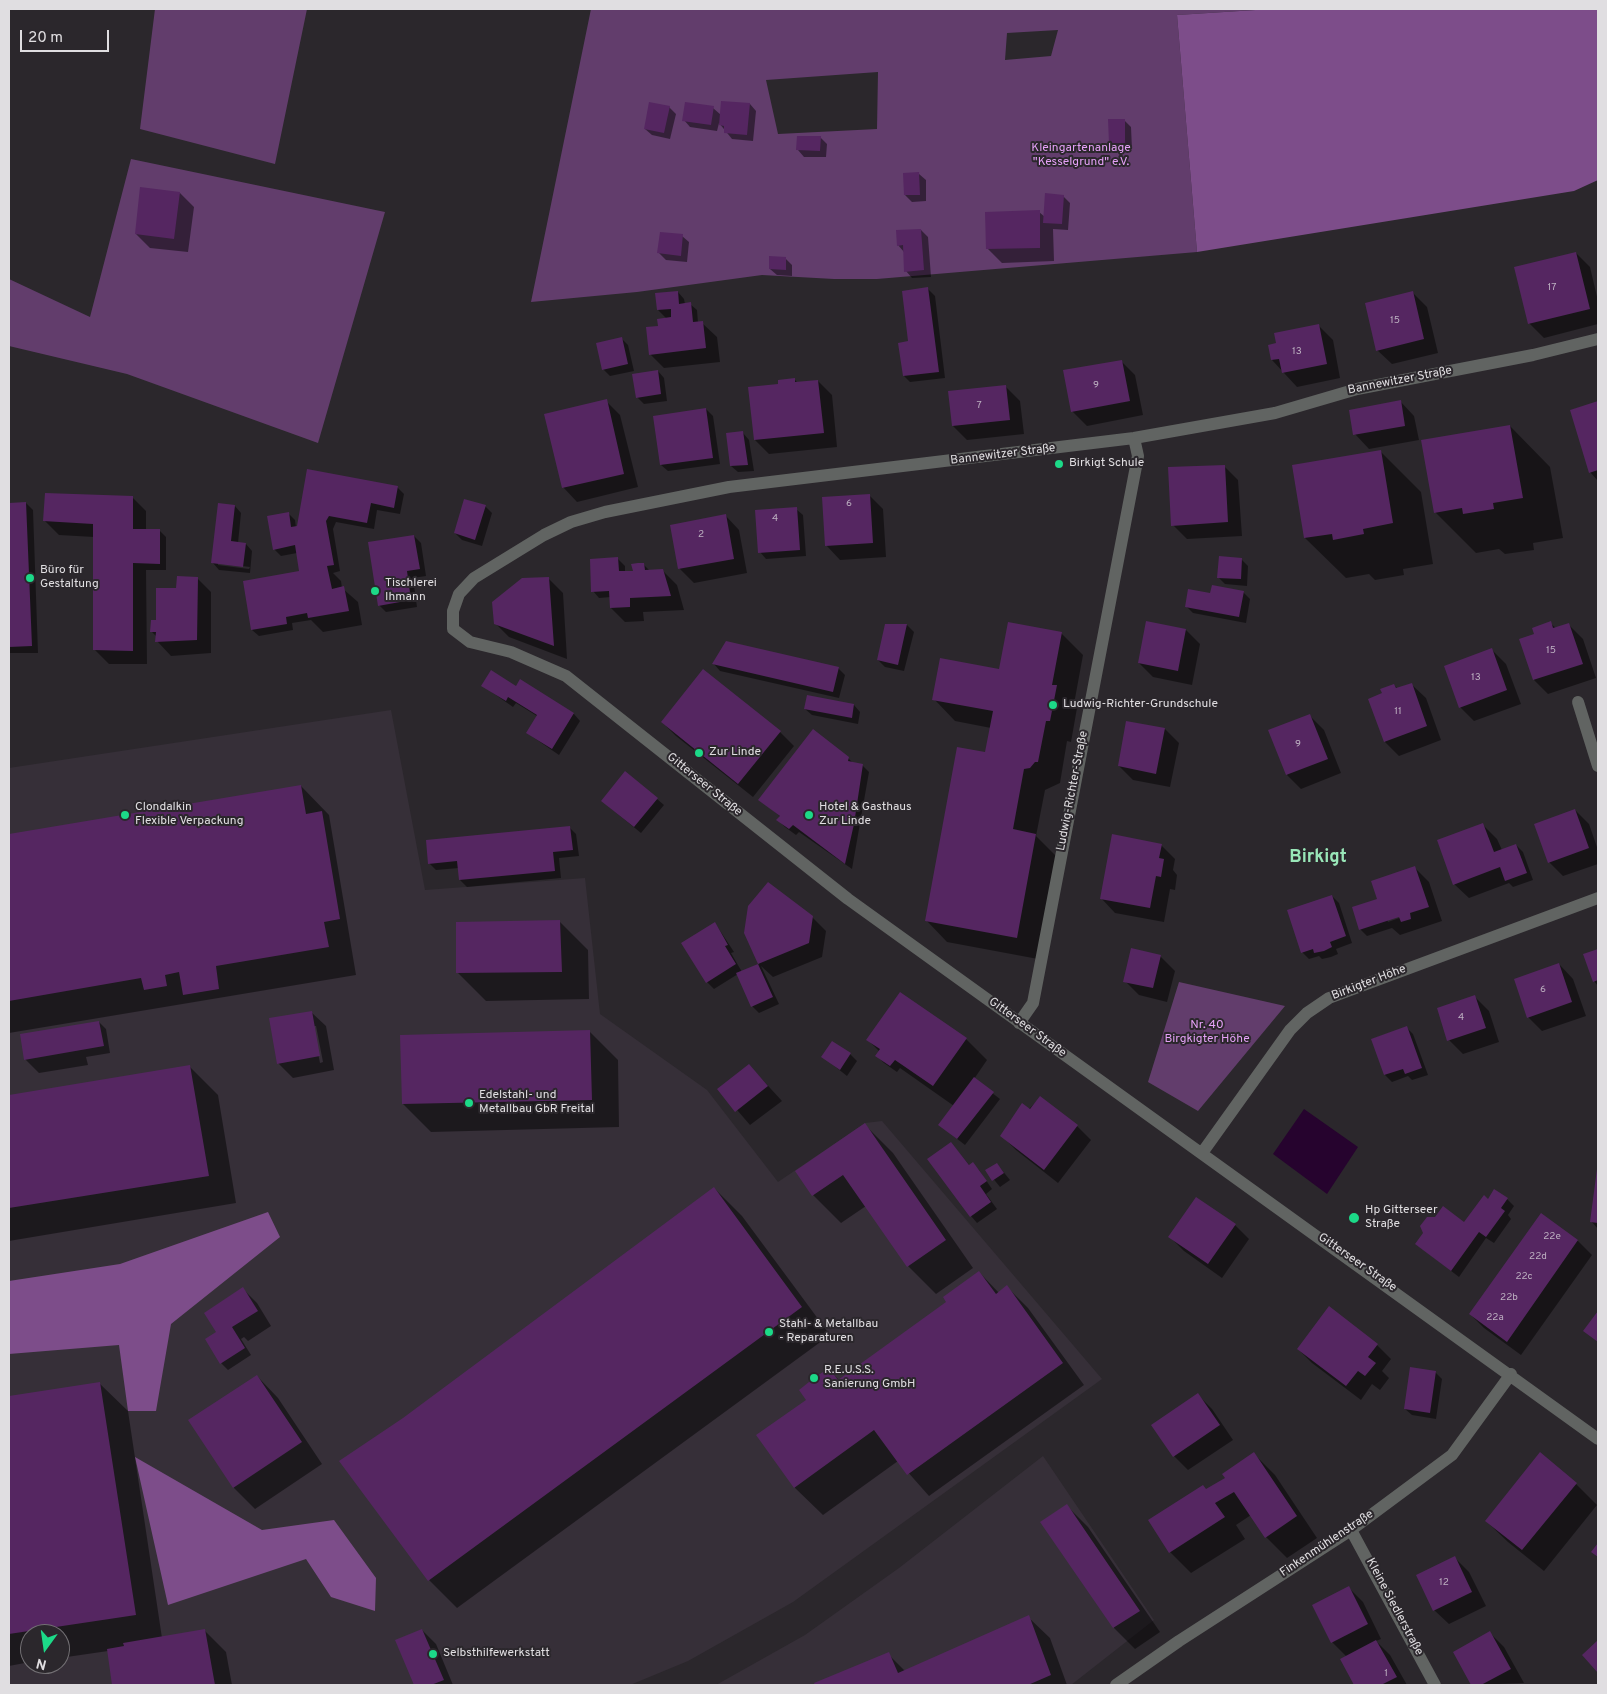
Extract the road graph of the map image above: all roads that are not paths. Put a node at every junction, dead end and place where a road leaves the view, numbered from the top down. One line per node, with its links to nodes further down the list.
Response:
1 (1598, 339): 2 (street, Bannewitzer Straße)
2 (1134, 438): 3 (street, Bannewitzer Straße); 7 (street, Ludwig-Richter-Straße)
3 (453, 629): 7 (street, Gitterseer Straße)
4 (1578, 702): 5 (street)
5 (1598, 766)
6 (1598, 898): 8 (street, Birkigter Höhe)
7 (1019, 1023): 8 (street, Gitterseer Straße)
8 (1202, 1153): 9 (street, Gitterseer Straße)
9 (1511, 1374): 10 (street, Gitterseer Straße); 11 (street, Finkenmühlenstraße)
10 (1598, 1439)
11 (1351, 1530): 12 (street, Finkenmühlenstraße); 13 (street, Kleine Siedlerstraße)
12 (1116, 1685)
13 (1435, 1685)

